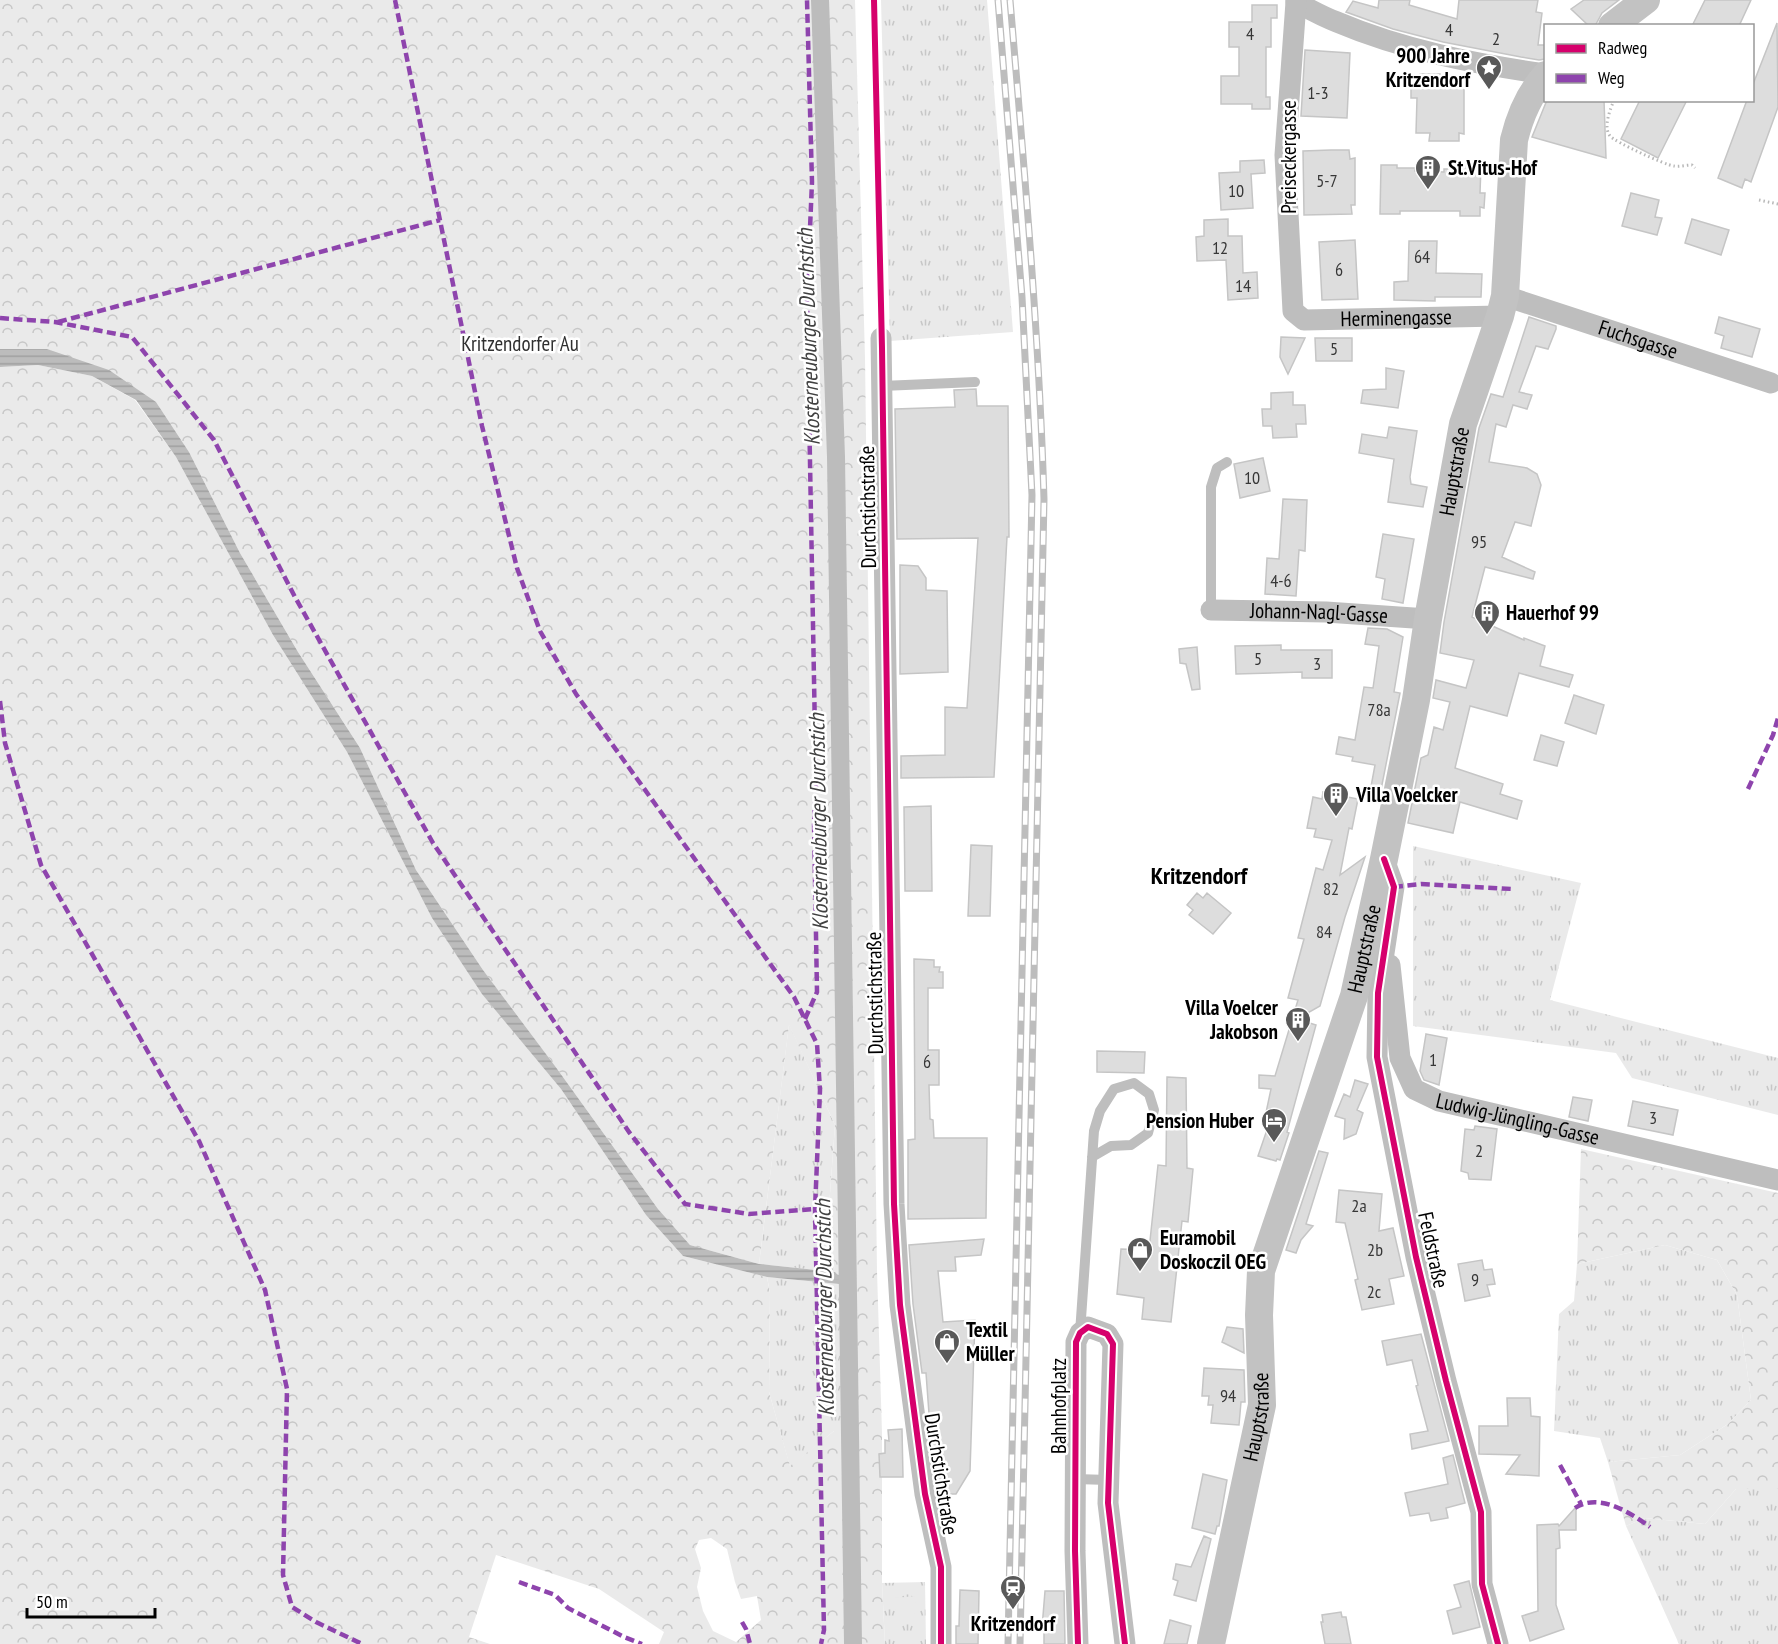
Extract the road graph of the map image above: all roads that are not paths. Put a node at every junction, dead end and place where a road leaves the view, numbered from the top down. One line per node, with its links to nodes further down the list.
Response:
1 (1646, 0): 3 (main road)
2 (1296, 1): 4 (street); 7 (street, Preiseckergasse)
3 (1615, 24)
4 (1544, 74)
5 (1544, 75): 6 (main road, Hauptstraße)
6 (1502, 306): 7 (street, Herminengasse); 10 (street, Fuchsgasse); 14 (main road, Hauptstraße)
7 (1293, 311)
8 (882, 338): 11 (street, Durchstichstraße)
9 (975, 382): 11 (lane)
10 (1774, 384)
11 (882, 386): 22 (street, Durchstichstraße)
12 (1227, 462): 13 (lane)
13 (1211, 610): 14 (street, Johann-Nagl-Gasse)
14 (1428, 619): 15 (main road, Hauptstraße)
15 (1384, 860): 16 (street, Feldstraße); 25 (main road, Hauptstraße)
16 (1387, 932): 18 (street, Ludwig-Jüngling-Gasse); 26 (street, Feldstraße)
17 (1092, 1157): 17 (lane); 19 (lane)
18 (1778, 1180)
19 (1080, 1333): 20 (street, Bahnhofplatz); 21 (street, Bahnhofplatz)
20 (1075, 1479): 21 (lane); 23 (street, Bahnhofplatz)
21 (1109, 1480): 24 (street, Bahnhofplatz)
22 (941, 1644)
23 (1078, 1644)
24 (1125, 1644)
25 (1211, 1644)
26 (1498, 1644)

